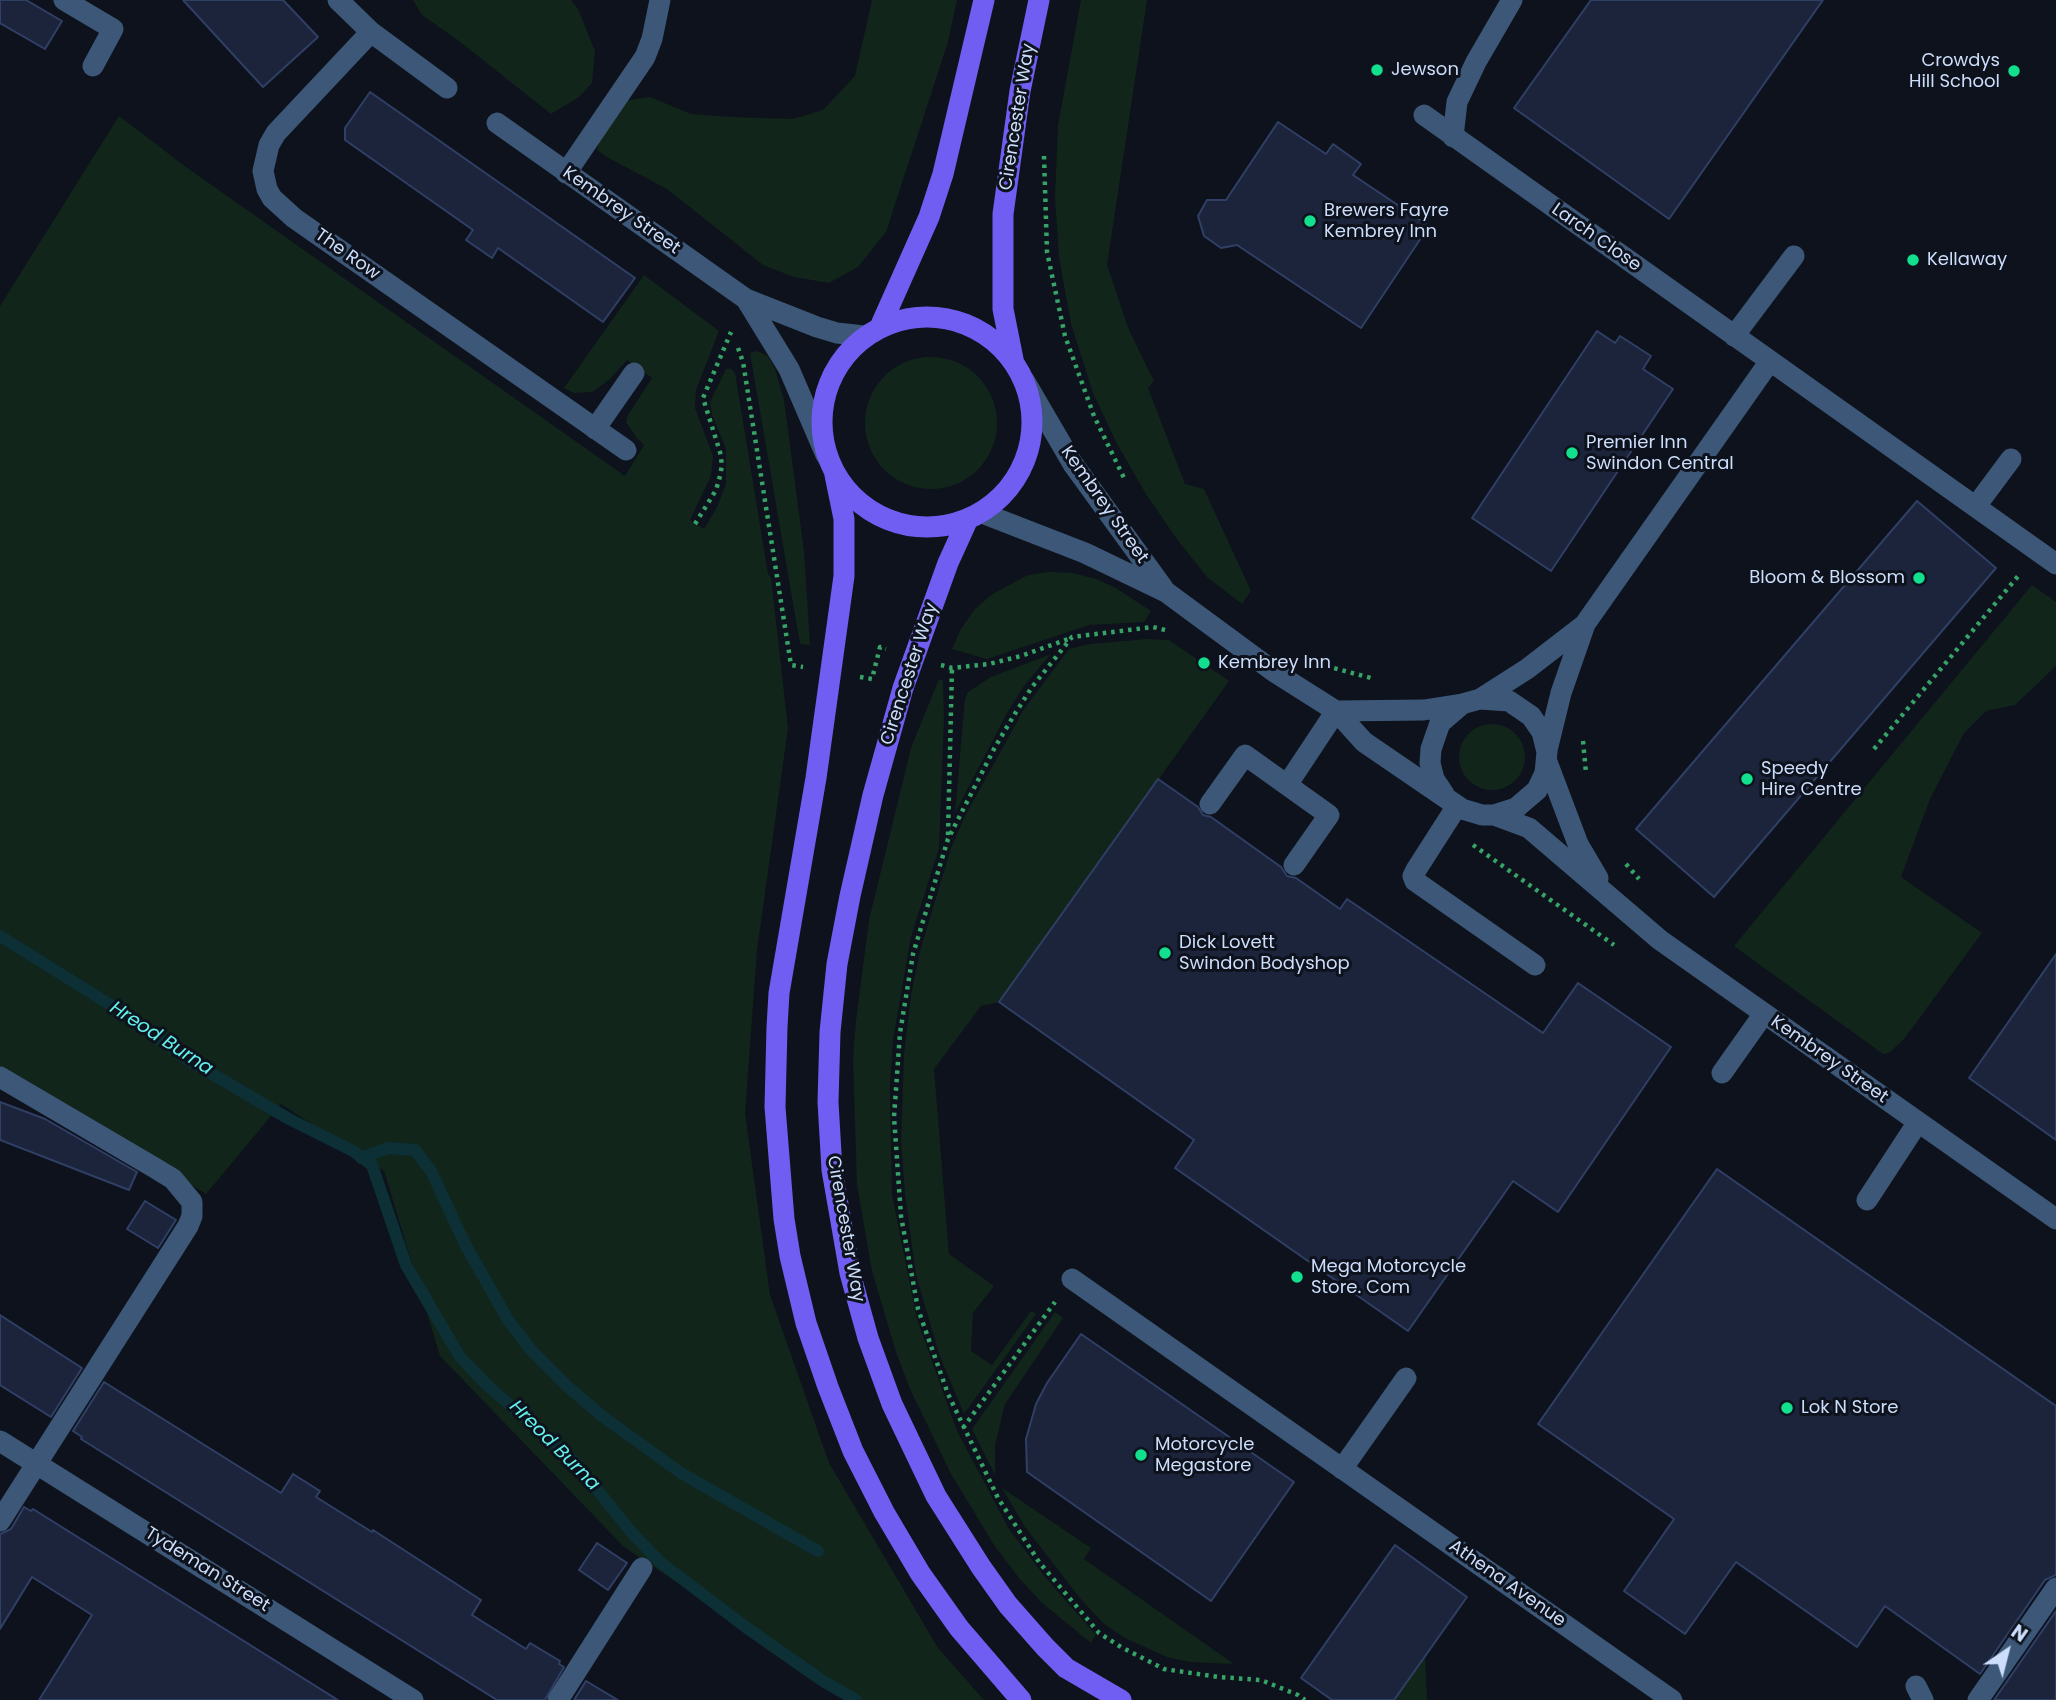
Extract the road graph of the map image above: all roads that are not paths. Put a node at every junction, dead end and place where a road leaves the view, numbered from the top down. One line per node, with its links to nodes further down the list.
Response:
1 (64, 0): 8 (street)
2 (338, 0): 7 (street)
3 (660, 0): 13 (street)
4 (984, 0): 16 (main road)
5 (1039, 0): 18 (main road, Cirencester Way)
6 (1512, 0): 12 (street)
7 (371, 32): 9 (street); 22 (street, The Row)
8 (93, 66)
9 (447, 88)
10 (1424, 115): 12 (street, Larch Close)
11 (497, 123): 13 (street, Kembrey Street)
12 (1453, 137): 17 (street, Larch Close)
13 (566, 173): 15 (street, Kembrey Street)
14 (1794, 256): 17 (street)
15 (746, 299): 16 (street, Kembrey Street); 24 (street, Kembrey Street)
16 (872, 331): 18 (main road); 24 (main road)
17 (1734, 336): 19 (street, Larch Close)
18 (1013, 359): 21 (main road)
19 (1770, 361): 27 (street, Larch Close); 31 (street)
20 (634, 373): 22 (street)
21 (1024, 380): 28 (main road); 30 (street, Kembrey Street)
22 (595, 429): 23 (street, The Row)
23 (626, 450)
24 (826, 455): 26 (main road)
25 (2011, 459): 27 (street)
26 (835, 475): 28 (main road); 58 (main road)
27 (1976, 506): 29 (street, Larch Close)
28 (975, 516): 30 (street, Kembrey Street); 59 (main road, Cirencester Way)
29 (2048, 558)
30 (1166, 592): 33 (street, Kembrey Street)
31 (1585, 624): 32 (street); 34 (street)
32 (1471, 701): 33 (street, Kembrey Street); 34 (street, Kembrey Street); 36 (street)
33 (1336, 711): 35 (street); 36 (street, Kembrey Street)
34 (1547, 757): 38 (street); 40 (street, Kembrey Street)
35 (1287, 785): 37 (street); 39 (street)
36 (1451, 801): 38 (street, Kembrey Street); 41 (street)
37 (1210, 804)
38 (1494, 815): 40 (street, Kembrey Street)
39 (1294, 865)
40 (1608, 895): 42 (street, Kembrey Street)
41 (1535, 965)
42 (1763, 1015): 43 (street); 45 (street, Kembrey Street)
43 (1722, 1073)
44 (0, 1077): 51 (street)
45 (1918, 1122): 46 (street); 47 (street, Kembrey Street)
46 (1867, 1200)
47 (2056, 1219)
48 (1072, 1279): 52 (street, Athena Avenue)
49 (1406, 1378): 52 (street)
50 (0, 1441): 51 (street, Tydeman Street)
51 (35, 1463): 53 (street); 56 (street, Tydeman Street)
52 (1342, 1469): 60 (street, Athena Avenue)
53 (0, 1521)
54 (642, 1568): 57 (street)
55 (2056, 1588): 61 (street)
56 (414, 1700)
57 (558, 1700)
58 (1021, 1700)
59 (1121, 1700)
60 (1672, 1700)
61 (1978, 1700)

